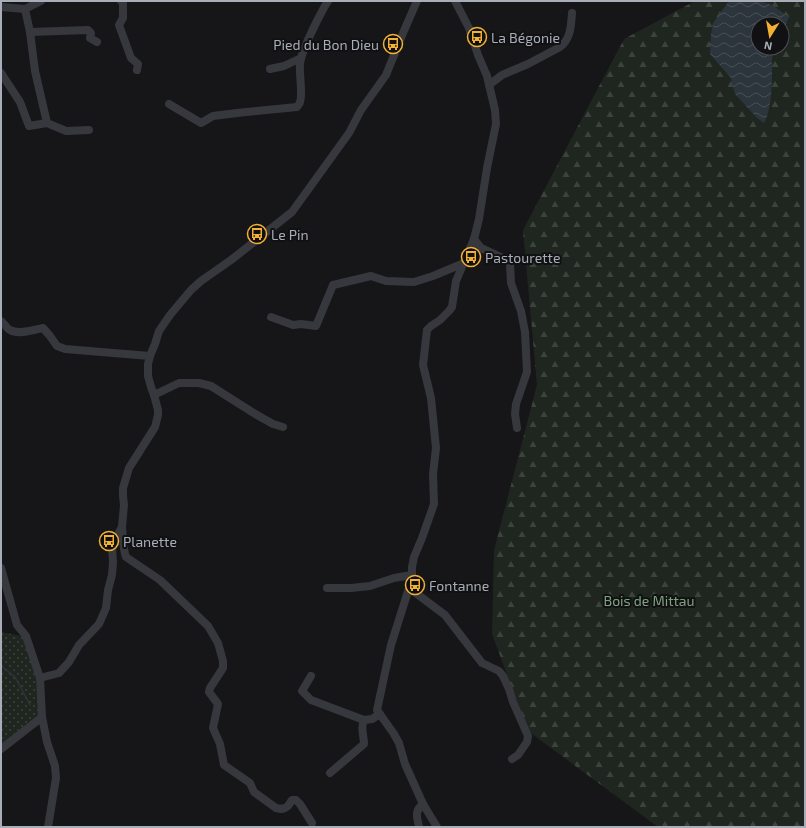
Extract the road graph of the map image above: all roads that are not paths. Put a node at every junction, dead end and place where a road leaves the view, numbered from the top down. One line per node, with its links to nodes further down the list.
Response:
1 (41, 1): 7 (street)
2 (121, 1): 13 (street)
3 (328, 1): 11 (street)
4 (417, 1): 23 (street)
5 (455, 1): 15 (street)
6 (1, 7): 7 (street)
7 (25, 9): 9 (street)
8 (572, 12): 15 (street)
9 (30, 32): 10 (street); 17 (street)
10 (97, 42)
11 (301, 58): 12 (street); 16 (street)
12 (270, 69)
13 (137, 70)
14 (1, 73): 17 (street)
15 (490, 85): 19 (street)
16 (169, 104)
17 (48, 123): 18 (street)
18 (89, 130)
19 (474, 239): 20 (street); 26 (street)
20 (464, 263): 21 (street); 29 (street)
21 (271, 317)
22 (1, 321): 23 (street)
23 (150, 356): 24 (street)
24 (154, 395): 25 (street); 27 (street)
25 (283, 427)
26 (518, 428)
27 (122, 527): 33 (street); 41 (street)
28 (1, 568): 33 (street)
29 (412, 575): 30 (street); 31 (street)
30 (327, 588)
31 (409, 588): 34 (street); 38 (street)
32 (311, 676): 36 (street)
33 (40, 678): 35 (street)
34 (380, 714): 36 (street); 40 (street)
35 (42, 717): 37 (street); 42 (street)
36 (364, 720): 39 (street)
37 (1, 749)
38 (512, 759)
39 (330, 773)
40 (423, 804): 43 (street); 44 (street)
41 (312, 823)
42 (48, 827)
43 (419, 827)
44 (437, 827)

